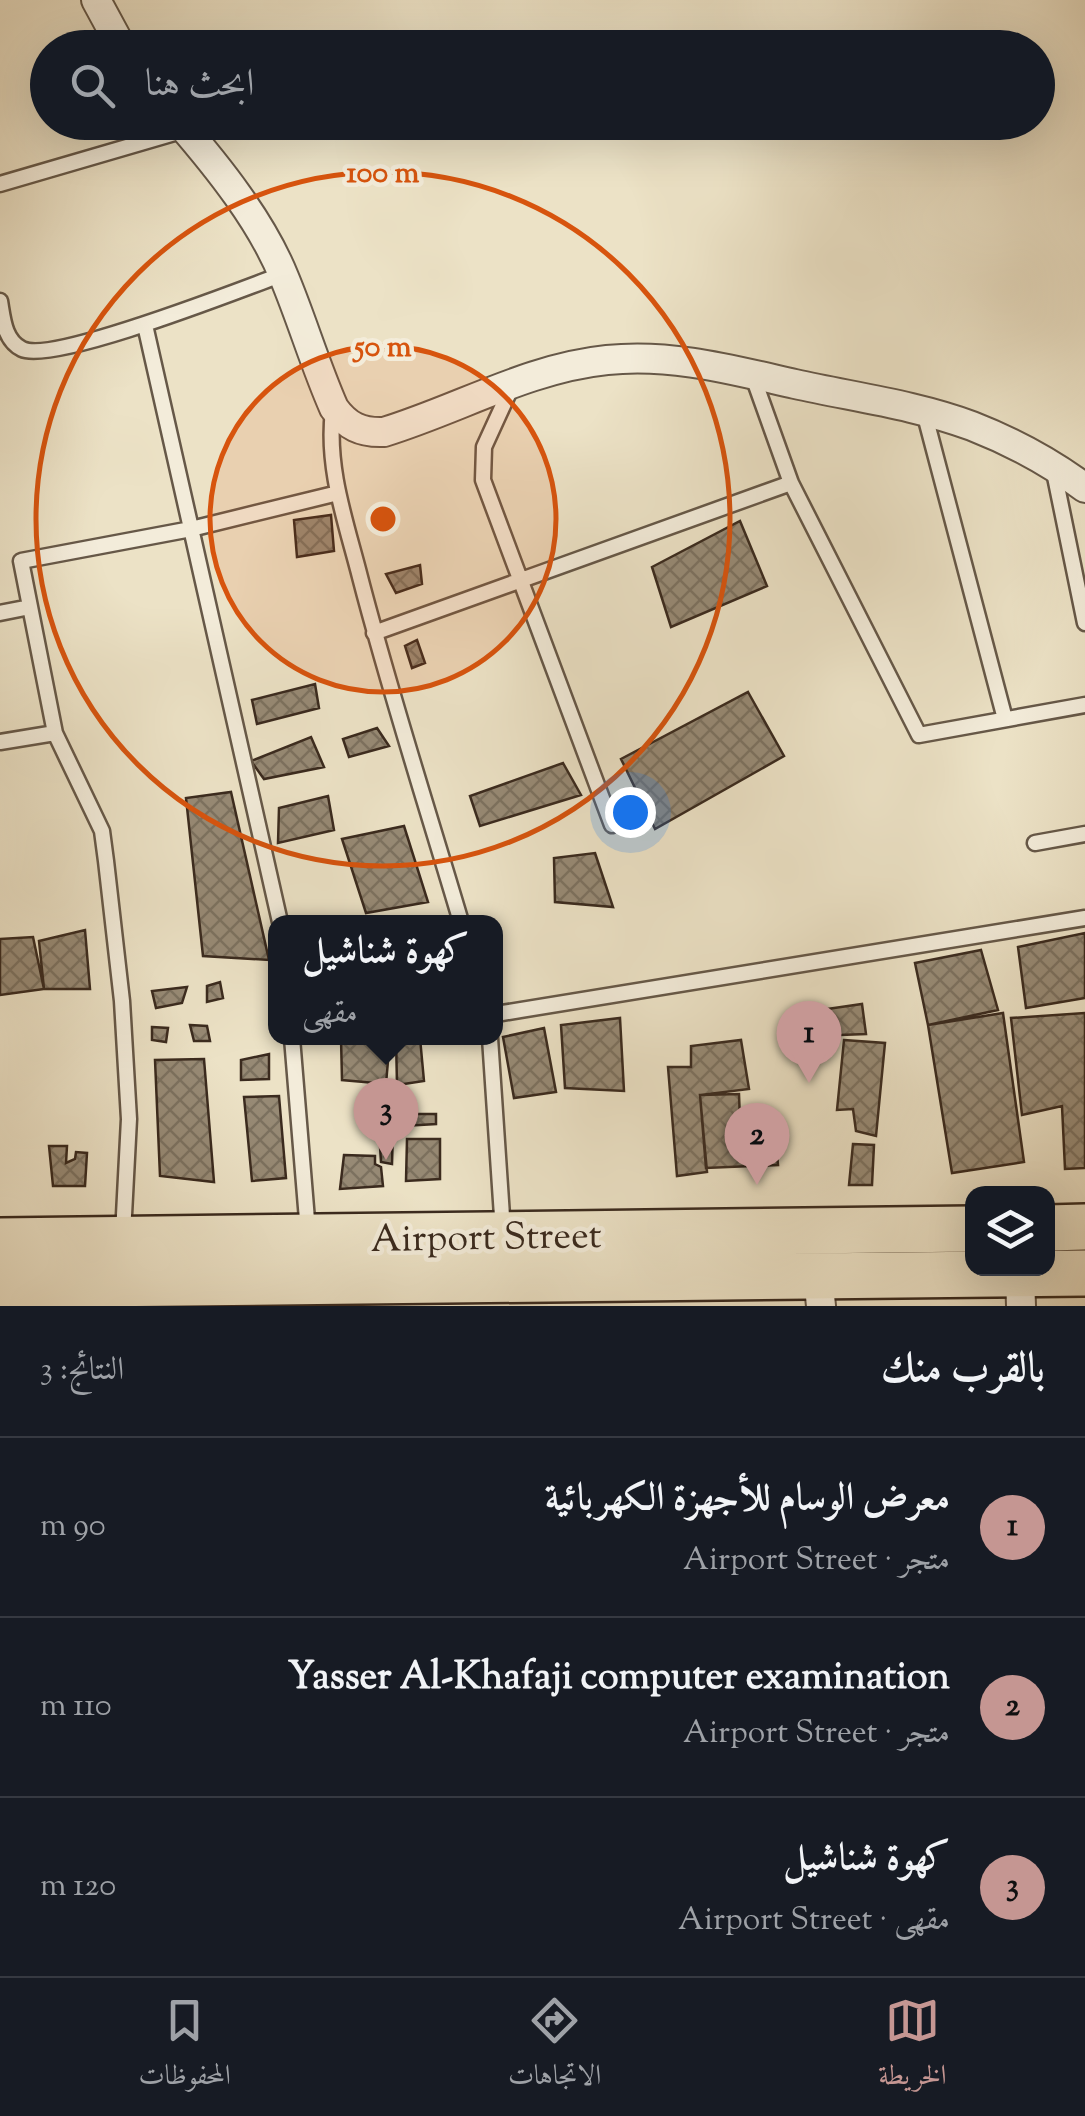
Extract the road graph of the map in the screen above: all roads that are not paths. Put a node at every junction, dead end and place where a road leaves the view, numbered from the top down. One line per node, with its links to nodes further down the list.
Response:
1 (96, 0): 2 (street)
2 (112, 30)
3 (139, 140): 5 (lane)
4 (193, 140): 6 (street)
5 (0, 184)
6 (283, 274): 8 (lane); 11 (street)
7 (0, 301): 8 (lane)
8 (144, 325): 17 (lane)
9 (752, 374): 10 (street); 12 (street); 14 (lane)
10 (513, 382): 11 (street); 18 (lane)
11 (334, 408): 16 (lane)
12 (924, 412): 13 (street); 24 (lane)
13 (1053, 465): 15 (street); 21 (lane)
14 (791, 482): 18 (lane); 24 (lane)
15 (1084, 486)
16 (338, 493): 17 (lane); 22 (lane)
17 (191, 530): 19 (lane); 30 (lane)
18 (520, 580): 22 (lane); 27 (lane)
19 (30, 607): 20 (lane); 25 (lane)
20 (0, 613)
21 (1085, 623)
22 (374, 633): 31 (lane)
23 (1085, 705): 24 (lane)
24 (1005, 720)
25 (56, 733): 26 (lane); 41 (lane)
26 (0, 742)
27 (612, 824)
28 (1085, 834): 29 (lane)
29 (1035, 844)
30 (278, 915)
31 (459, 915)
32 (1085, 918): 33 (lane)
33 (503, 1013)
34 (293, 1045): 40 (lane)
35 (490, 1045): 39 (lane)
36 (1055, 1228): 37 (main road)
37 (1085, 1228)
38 (965, 1229): 39 (main road, Airport Street)
39 (503, 1236): 40 (main road, Airport Street)
40 (309, 1238): 41 (main road, Airport Street)
41 (122, 1240): 42 (main road, Airport Street)
42 (0, 1241)
43 (1085, 1273): 45 (main road, Airport Street)
44 (0, 1285): 47 (main road, Airport Street)
45 (1020, 1290): 46 (main road, Airport Street)
46 (820, 1291): 47 (main road, Airport Street)
47 (615, 1292)

